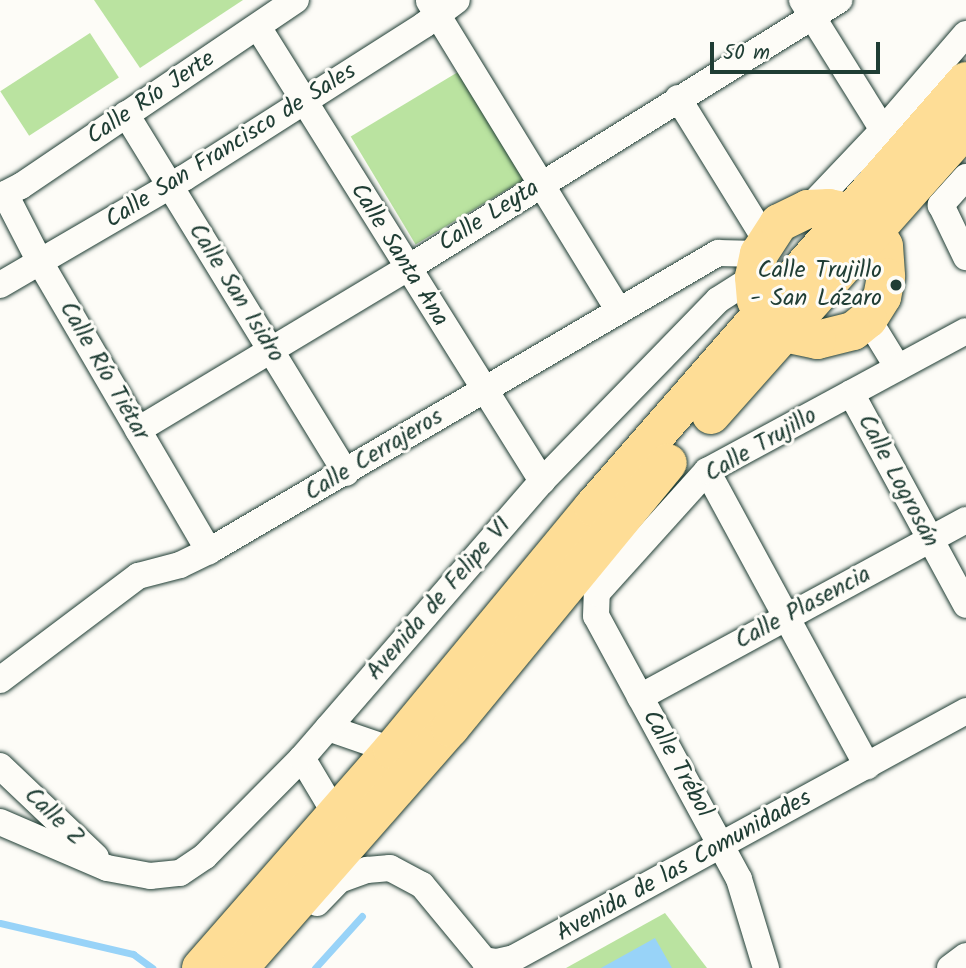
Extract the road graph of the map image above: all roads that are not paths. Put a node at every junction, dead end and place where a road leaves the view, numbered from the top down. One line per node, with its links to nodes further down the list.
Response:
1 (296, 0): 5 (street, Calle Río Jerte)
2 (839, 0): 4 (street, Calle Leyta)
3 (441, 5): 9 (street, Calle San Francisco de Sales); 14 (street)
4 (807, 8): 8 (street, Calle Leyta); 12 (street)
5 (258, 27): 9 (street, Calle Santa Ana); 10 (street, Calle Río Jerte)
6 (966, 34): 12 (street)
7 (966, 81): 18 (highway)
8 (678, 98): 14 (street, Calle Leyta); 19 (street)
9 (304, 102): 15 (street, Calle San Francisco de Sales); 22 (street, Calle Santa Ana)
10 (126, 114): 15 (street, Calle San Isidro); 16 (street, Calle Río Jerte)
11 (966, 128): 18 (highway)
12 (883, 130): 17 (street)
13 (966, 177): 20 (street)
14 (541, 184): 22 (street, Calle Leyta); 24 (street)
15 (170, 187): 21 (street, Calle San Francisco de Sales); 28 (street, Calle San Isidro)
16 (2, 193): 21 (street, Calle Río Tiétar)
17 (808, 209): 18 (highway); 19 (highway)
18 (864, 221): 25 (highway); 26 (highway)
19 (759, 257): 24 (street, Calle Cerrajeros); 26 (highway); 35 (street, Avenida de Felipe VI)
20 (966, 257)
21 (40, 262): 23 (street, Calle San Francisco de Sales); 32 (street, Calle Río Tiétar)
22 (408, 268): 28 (street, Calle Leyta); 30 (street, Calle Santa Ana)
23 (0, 285)
24 (618, 310): 30 (street, Calle Cerrajeros)
25 (868, 319): 26 (highway); 29 (street)
26 (773, 324): 46 (highway); 56 (highway)
27 (966, 331): 29 (street, Calle Trujillo)
28 (270, 349): 32 (street, Calle Leyta); 34 (street, Calle San Isidro)
29 (898, 368): 31 (street, Calle Trujillo)
30 (483, 390): 34 (street, Calle Cerrajeros); 35 (street, Calle Santa Ana)
31 (851, 393): 33 (street, Calle Trujillo); 37 (street, Calle Logrosán)
32 (138, 430): 38 (street, Calle Río Tiétar)
33 (707, 471): 39 (street, Calle Trujillo); 41 (street)
34 (346, 473): 38 (street, Calle Cerrajeros)
35 (542, 481): 45 (street, Avenida de Felipe VI)
36 (966, 520): 37 (street, Calle Plasencia)
37 (930, 540): 40 (street, Calle Logrosán); 41 (street, Calle Plasencia)
38 (209, 551): 42 (street, Calle Cerrajeros)
39 (594, 604): 43 (street, Calle Trébol)
40 (966, 605)
41 (785, 617): 43 (street, Calle Plasencia); 49 (street)
42 (0, 680)
43 (640, 697): 52 (street, Calle Trébol)
44 (966, 710): 49 (street, Avenida de las Comunidades)
45 (328, 728): 46 (street); 47 (street, Avenida de Felipe VI)
46 (392, 750): 50 (highway)
47 (302, 758): 50 (street); 53 (street, Avenida de Felipe VI)
48 (0, 766): 53 (street, Calle Z)
49 (866, 766): 52 (street, Avenida de las Comunidades)
50 (336, 815): 55 (highway)
51 (0, 822): 53 (street, Avenida de Felipe VI)
52 (722, 846): 57 (street, Avenida de las Comunidades); 58 (street, Calle Trébol)
53 (107, 868)
54 (966, 956): 59 (street)
55 (201, 968)
56 (239, 968)
57 (257, 968)
58 (766, 968)
59 (950, 968)

